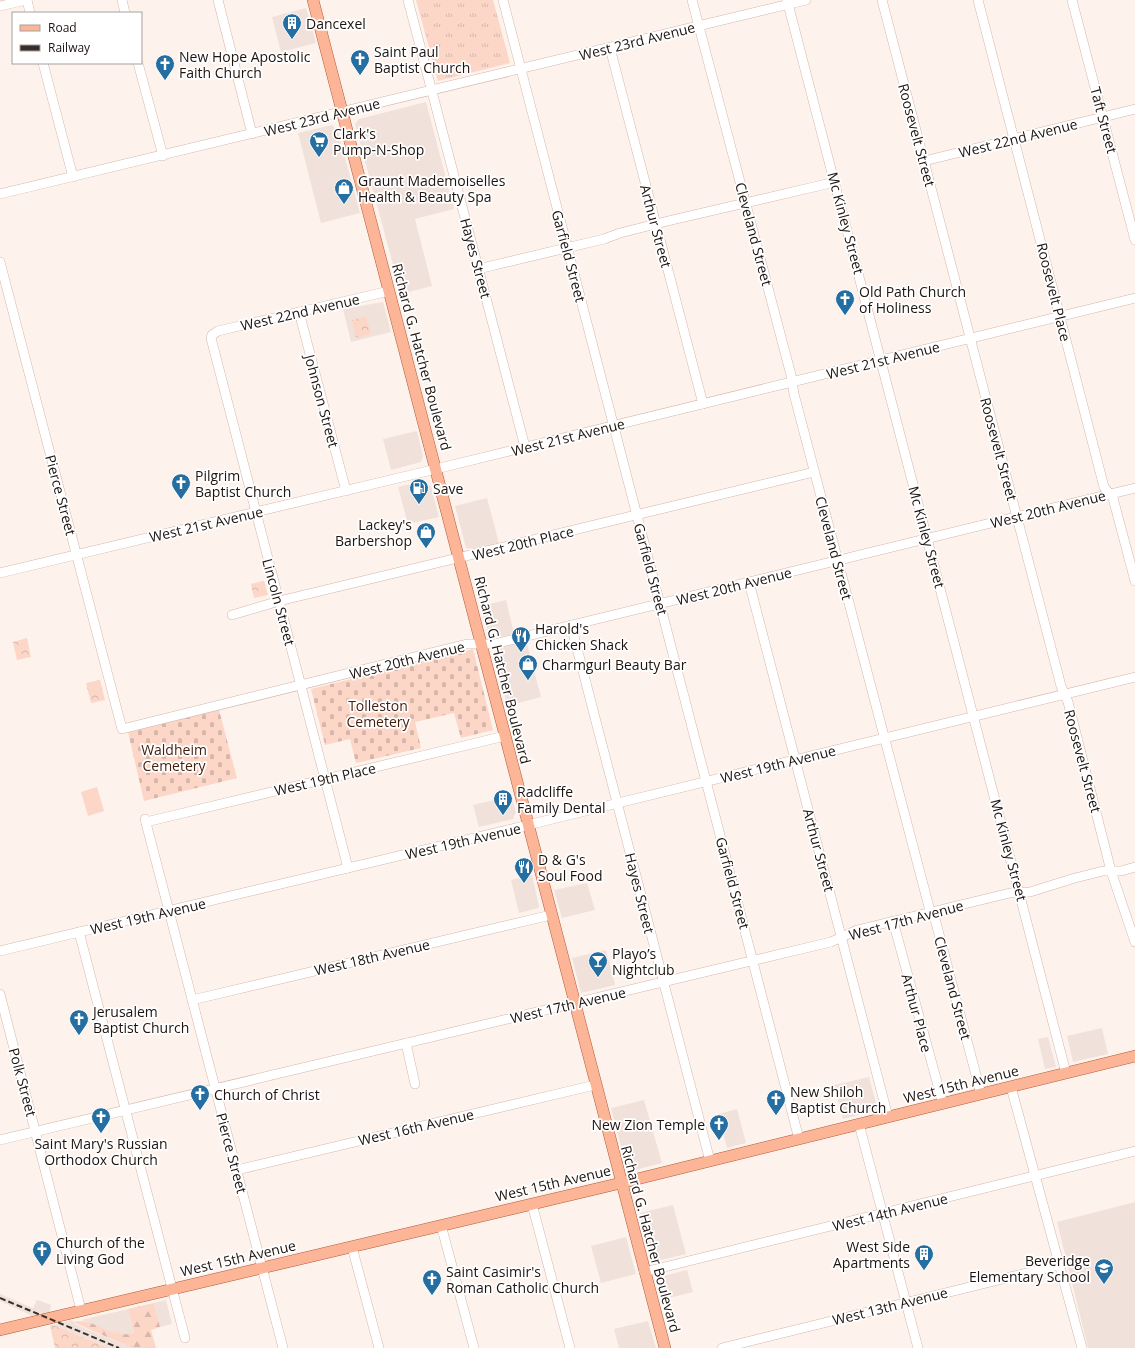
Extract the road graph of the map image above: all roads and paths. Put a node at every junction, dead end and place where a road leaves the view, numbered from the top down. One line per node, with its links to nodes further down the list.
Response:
1 (26, 0): 13 (street); 14 (street)
2 (122, 0): 15 (street)
3 (218, 0): 25 (street)
4 (313, 0): 23 (main road, Richard G. Hatcher Boulevard)
5 (408, 0): 21 (street, Hayes Street)
6 (503, 0): 20 (street, Garfield Street)
7 (692, 0): 16 (street, Cleveland Street)
8 (806, 0): 12 (street, West 23rd Avenue)
9 (882, 0): 28 (street, Roosevelt Street)
10 (978, 0): 26 (street, Roosevelt Place)
11 (1072, 0): 24 (street, Taft Street)
12 (788, 2): 16 (street, West 23rd Avenue); 30 (street, Mc Kinley Street)
13 (0, 6)
14 (30, 12)
15 (125, 12)
16 (699, 26): 17 (street, West 23rd Avenue); 32 (street, Cleveland Street)
17 (610, 48): 20 (street, West 23rd Avenue); 33 (street, Arthur Street)
18 (43, 64): 29 (street)
19 (138, 64): 27 (street)
20 (521, 70): 21 (street, West 23rd Avenue); 35 (street, Garfield Street)
21 (431, 91): 23 (street, West 23rd Avenue); 37 (street, Hayes Street)
22 (1135, 109): 24 (street, West 22nd Avenue)
23 (342, 113): 25 (street, West 23rd Avenue); 38 (main road, Richard G. Hatcher Boulevard)
24 (1103, 117): 26 (street, West 22nd Avenue); 34 (street, Taft Street)
25 (252, 134): 27 (street, West 23rd Avenue)
26 (1014, 138): 28 (street, West 22nd Avenue); 41 (street, Roosevelt Place)
27 (163, 156): 29 (street, West 23rd Avenue)
28 (924, 161): 43 (street, Roosevelt Street)
29 (73, 177): 31 (street, West 23rd Avenue)
30 (835, 182): 32 (street); 44 (street, Mc Kinley Street)
31 (0, 194)
32 (745, 203): 33 (street); 45 (street, Cleveland Street)
33 (656, 224): 35 (street); 46 (street, Arthur Street)
34 (1135, 240)
35 (567, 248): 37 (street); 47 (street, Garfield Street)
36 (0, 262): 58 (street, Pierce Street)
37 (478, 268): 48 (street, Hayes Street)
38 (389, 291): 40 (street, West 22nd Avenue); 49 (main road, Richard G. Hatcher Boulevard)
39 (1135, 298): 41 (street, West 21st Avenue)
40 (299, 312): 42 (street, West 22nd Avenue); 52 (street, Johnson Street)
41 (1060, 316): 43 (street, West 21st Avenue); 53 (street, Roosevelt Place)
42 (212, 335): 54 (street, Lincoln Street)
43 (970, 338): 44 (street, West 21st Avenue); 56 (street, Roosevelt Street)
44 (881, 360): 45 (street, West 21st Avenue); 57 (street, Mc Kinley Street)
45 (792, 382): 46 (street, West 21st Avenue); 50 (street, Cleveland Street)
46 (703, 404): 47 (street, West 21st Avenue)
47 (614, 426): 48 (street, West 21st Avenue); 55 (street, Garfield Street)
48 (525, 447): 49 (street, West 21st Avenue)
49 (436, 469): 52 (street, West 21st Avenue); 59 (main road, Richard G. Hatcher Boulevard)
50 (814, 472): 55 (street, West 20th Place); 60 (street, Cleveland Street)
51 (1135, 488): 53 (street, West 20th Avenue)
52 (346, 491): 54 (street, West 21st Avenue)
53 (1109, 494): 56 (street, West 20th Avenue); 62 (street, Roosevelt Place)
54 (256, 512): 58 (street, West 21st Avenue); 64 (street, Lincoln Street)
55 (637, 514): 59 (street, West 20th Place); 65 (street, Garfield Street)
56 (1017, 517): 57 (street, West 20th Avenue); 71 (street, Roosevelt Street)
57 (928, 538): 60 (street, West 20th Avenue); 72 (street, Mc Kinley Street)
58 (76, 554): 61 (street, West 21st Avenue); 73 (street, Pierce Street)
59 (459, 558): 64 (street, West 20th Place); 68 (main road, Richard G. Hatcher Boulevard)
60 (838, 560): 63 (street, West 20th Avenue); 75 (street, Cleveland Street)
61 (0, 573)
62 (1135, 581)
63 (749, 582): 65 (street, West 20th Avenue); 76 (street, Arthur Street)
64 (279, 601): 66 (street, West 20th Place); 70 (street, Lincoln Street)
65 (660, 604): 67 (street, West 20th Avenue); 78 (street, Garfield Street)
66 (232, 614)
67 (571, 625): 68 (street, West 20th Avenue); 79 (street, Hayes Street)
68 (481, 644): 70 (street, West 20th Avenue); 74 (main road, Richard G. Hatcher Boulevard)
69 (1135, 677): 71 (street, West 19th Avenue)
70 (301, 686): 73 (street, West 20th Avenue); 77 (street, Lincoln Street)
71 (1064, 694): 72 (street, West 19th Avenue); 84 (street, Roosevelt Street)
72 (974, 716): 75 (street, West 19th Avenue); 85 (street, Mc Kinley Street)
73 (122, 729)
74 (505, 736): 77 (street, West 19th Place); 81 (main road, Richard G. Hatcher Boulevard)
75 (885, 738): 76 (street, West 19th Avenue); 87 (street, Cleveland Street)
76 (795, 760): 78 (street, West 19th Avenue); 91 (street, Arthur Street)
77 (326, 780): 80 (street, West 19th Place); 83 (street, Lincoln Street)
78 (706, 782): 79 (street, West 19th Avenue); 94 (street, Garfield Street)
79 (617, 804): 81 (street, West 19th Avenue); 95 (street, Hayes Street)
80 (146, 820): 86 (street, Pierce Street)
81 (528, 826): 83 (street, West 19th Avenue); 88 (main road, Richard G. Hatcher Boulevard)
82 (1135, 867): 84 (street, West 17th Avenue)
83 (348, 868): 86 (street, West 19th Avenue)
84 (1111, 871): 85 (street, West 17th Avenue); 92 (street, Roosevelt Street)
85 (1020, 893): 87 (street, West 17th Avenue); 101 (street, Mc Kinley Street)
86 (169, 911): 90 (street, West 19th Avenue); 97 (street, Pierce Street)
87 (931, 912): 89 (street, West 17th Avenue); 106 (street, Cleveland Street)
88 (551, 915): 97 (street, West 18th Avenue); 98 (main road, Richard G. Hatcher Boulevard)
89 (893, 922): 91 (street, West 17th Avenue); 107 (street, Arthur Place)
90 (79, 932): 93 (street, West 19th Avenue); 108 (street)
91 (841, 938): 94 (street, West 17th Avenue); 109 (street, Arthur Street)
92 (1135, 942)
93 (0, 951)
94 (753, 961): 95 (street, West 17th Avenue); 112 (street, Garfield Street)
95 (662, 982): 98 (street, West 17th Avenue); 115 (street, Hayes Street)
96 (0, 994): 111 (street, Polk Street)
97 (192, 1000): 105 (street, Pierce Street)
98 (574, 1003): 99 (street, West 17th Avenue); 103 (main road, Richard G. Hatcher Boulevard)
99 (406, 1043): 102 (street); 105 (street, West 17th Avenue)
100 (1135, 1056): 101 (main road, West 15th Avenue)
101 (1066, 1073): 104 (main road, West 15th Avenue)
102 (415, 1084)
103 (595, 1085): 116 (street, West 16th Avenue); 118 (main road, Richard G. Hatcher Boulevard)
104 (1012, 1087): 106 (main road, West 15th Avenue); 117 (street)
105 (215, 1089): 108 (street, West 17th Avenue); 116 (street, Pierce Street)
106 (981, 1094): 107 (main road, West 15th Avenue)
107 (943, 1104): 109 (main road, West 15th Avenue)
108 (126, 1110): 111 (street, West 17th Avenue); 126 (street)
109 (888, 1117): 110 (main road, West 15th Avenue)
110 (859, 1124): 112 (main road, West 15th Avenue); 120 (street)
111 (36, 1132): 113 (street, West 17th Avenue); 128 (street, Polk Street)
112 (799, 1139): 115 (main road, West 15th Avenue)
113 (0, 1140)
114 (1135, 1151): 117 (street, West 14th Avenue)
115 (710, 1161): 118 (main road, West 15th Avenue)
116 (237, 1170): 124 (street, Pierce Street)
117 (1035, 1176): 120 (street, West 14th Avenue); 123 (street)
118 (621, 1183): 119 (main road, West 15th Avenue); 125 (main road, Richard G. Hatcher Boulevard)
119 (532, 1204): 121 (main road, West 15th Avenue); 134 (street)
120 (883, 1213): 125 (street, West 14th Avenue); 127 (street)
121 (441, 1225): 122 (main road, West 15th Avenue); 133 (street)
122 (352, 1246): 124 (main road, West 15th Avenue); 132 (street)
123 (1058, 1265): 127 (street, West 13th Avenue); 138 (street)
124 (262, 1268): 126 (main road, West 15th Avenue); 131 (street, Pierce Street)
125 (644, 1272): 135 (main road, Richard G. Hatcher Boulevard)
126 (172, 1289): 128 (main road, West 15th Avenue); 130 (street)
127 (906, 1302): 136 (street, West 13th Avenue); 137 (street)
128 (81, 1310): 129 (main road, West 15th Avenue)
129 (0, 1330)
130 (185, 1338)
131 (283, 1348)
132 (379, 1348)
133 (474, 1348)
134 (570, 1348)
135 (664, 1348)
136 (722, 1348)
137 (918, 1348)
138 (1082, 1348)

